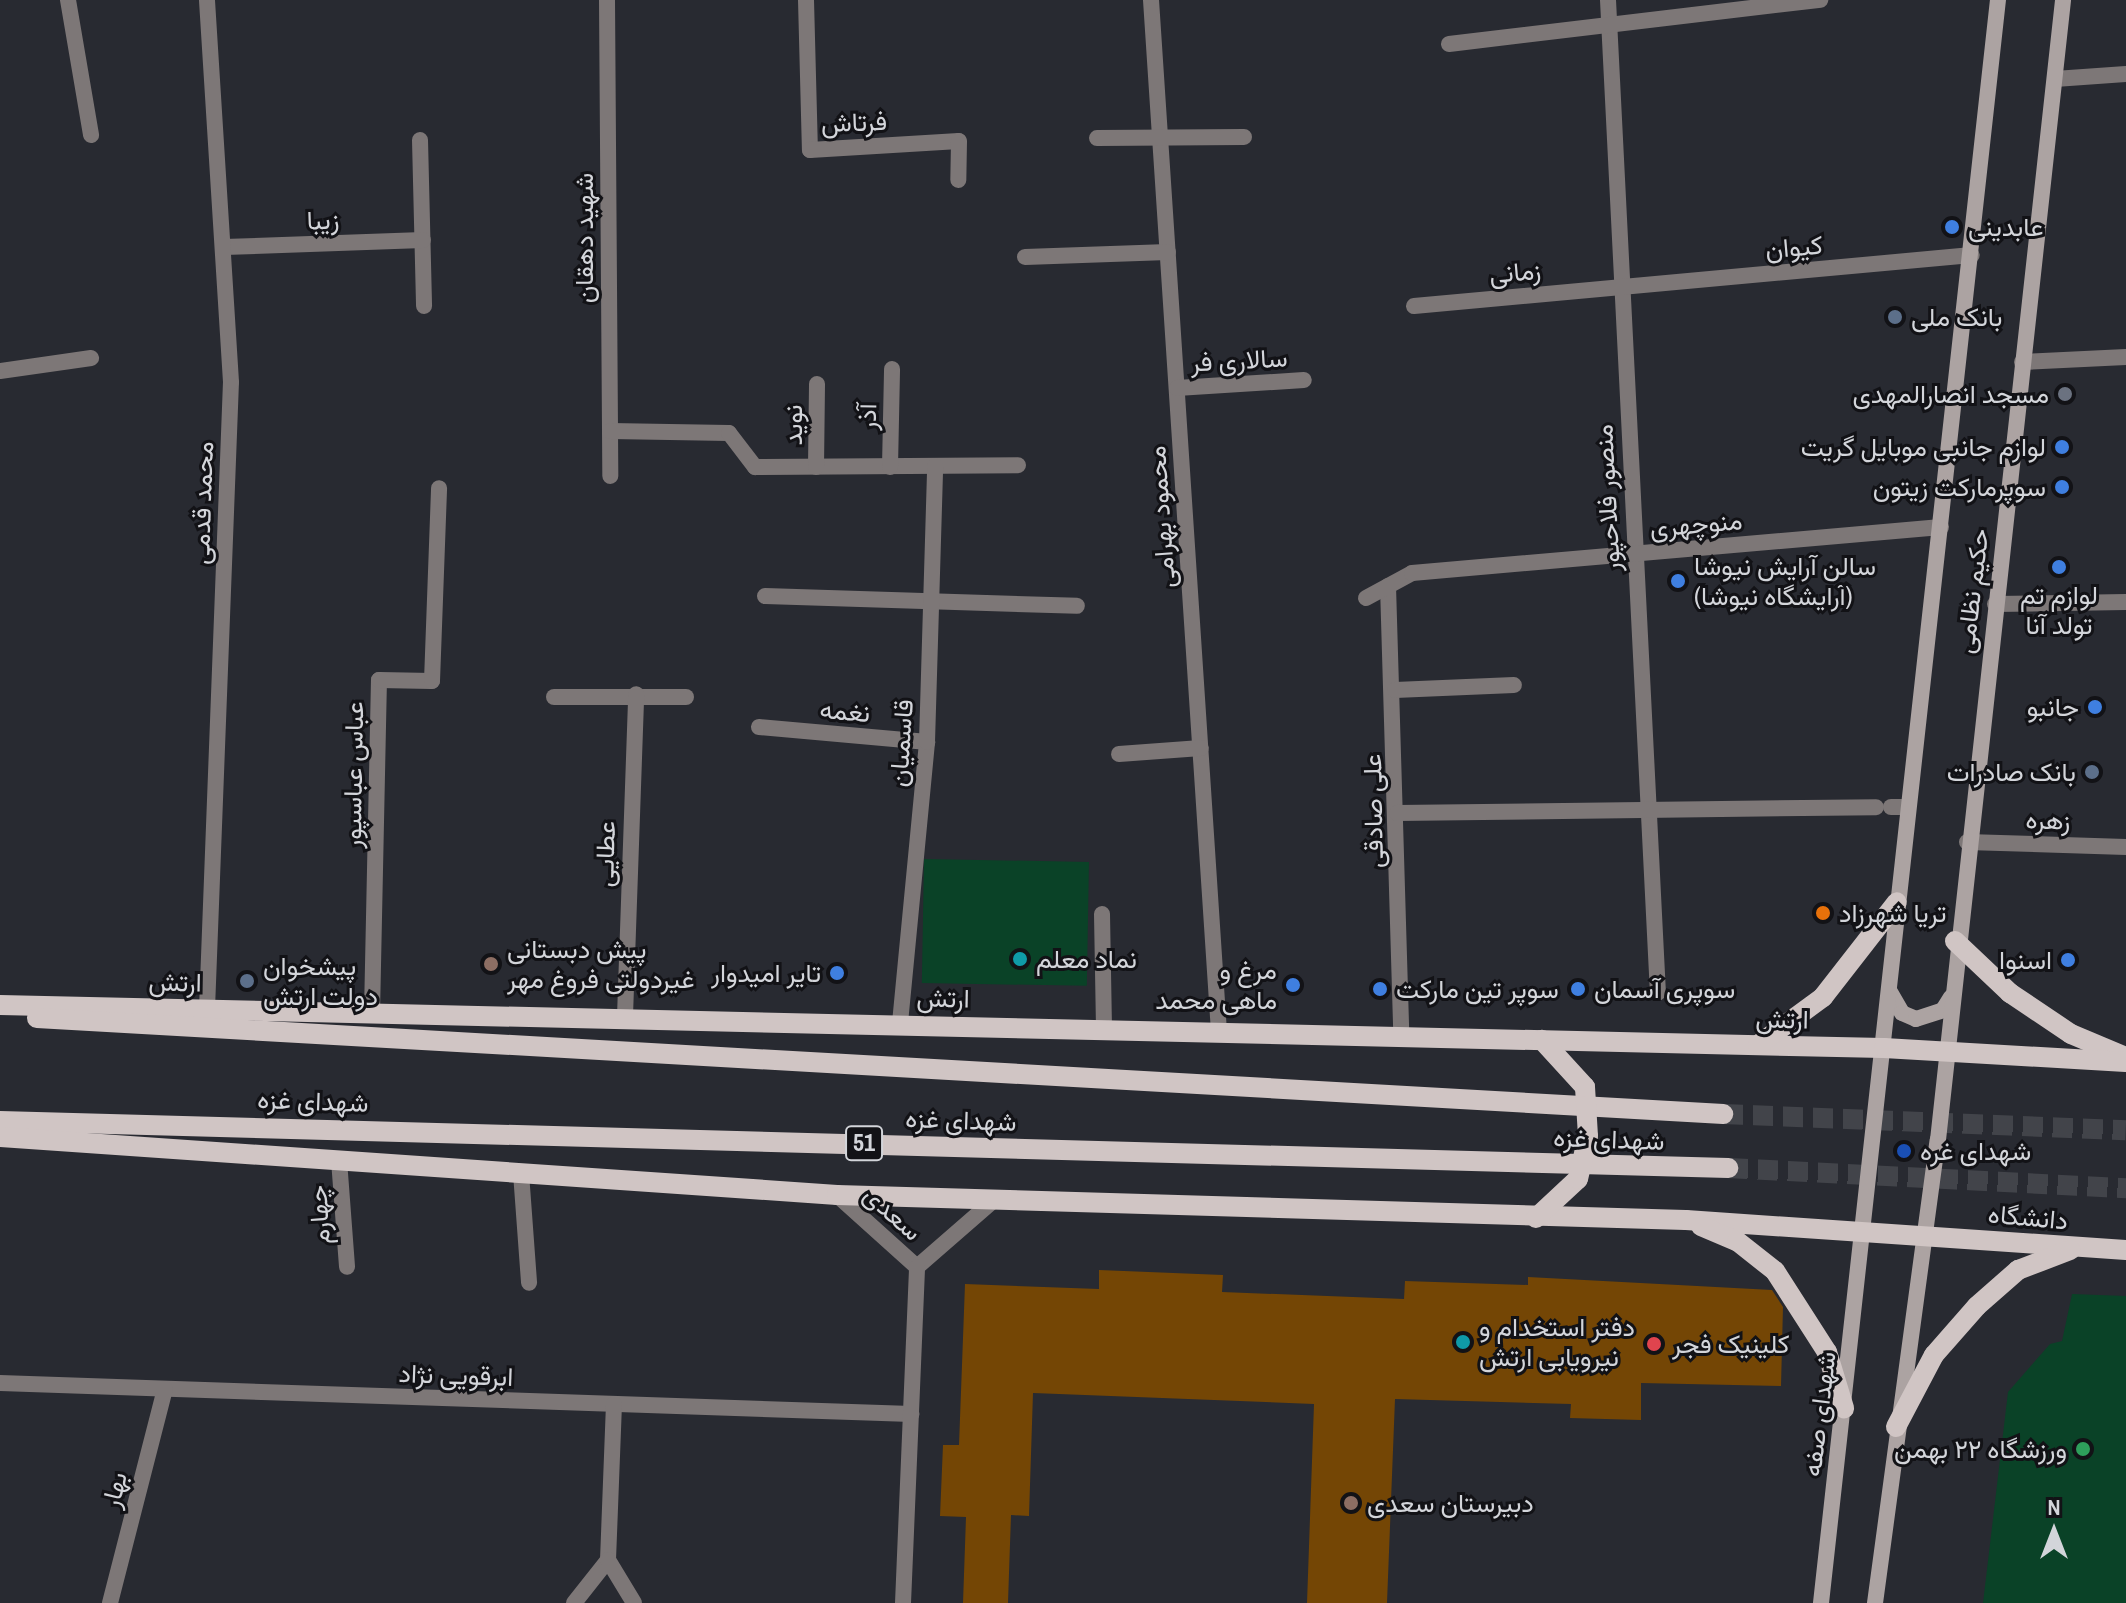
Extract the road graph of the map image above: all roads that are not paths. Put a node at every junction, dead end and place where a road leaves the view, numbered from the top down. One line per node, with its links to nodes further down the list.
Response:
1 (68, 0): 14 (street)
2 (207, 0): 21 (street, محمد قدمی)
3 (607, 0): 36 (street, شهید دهقان)
4 (806, 0): 19 (street, فرتاش)
5 (1151, 0): 17 (street, محمود بهرامی)
6 (1608, 0): 10 (street, منصور فلاحپور)
7 (1820, 0): 10 (street)
8 (1998, 0): 23 (main road, حکیم نظامی)
9 (2063, 0): 13 (main road, حکیم نظامی)
10 (1608, 24): 11 (street); 25 (street, منصور فلاحپور)
11 (1449, 44)
12 (2126, 74): 13 (street)
13 (2055, 79): 30 (main road, حکیم نظامی)
14 (91, 135)
15 (1244, 137): 17 (street)
16 (1097, 138): 17 (street)
17 (1161, 138): 22 (street, محمود بهرامی)
18 (420, 140): 20 (street)
19 (958, 180)
20 (423, 240): 21 (street, زیبا); 26 (street)
21 (224, 247): 73 (street, محمد قدمی)
22 (1168, 252): 24 (street); 35 (street, محمود بهرامی)
23 (1972, 255): 25 (street, کیوان); 43 (main road, حکیم نظامی)
24 (1025, 257)
25 (1621, 286): 27 (street, زمانی); 44 (street, منصور فلاحپور)
26 (424, 306)
27 (1414, 306)
28 (2126, 357): 30 (street)
29 (91, 358): 32 (street)
30 (2022, 362): 49 (main road, حکیم نظامی)
31 (892, 369): 40 (street, آذر)
32 (0, 371)
33 (1304, 380): 35 (street, سالاری فر)
34 (817, 384): 39 (street, نوید)
35 (1177, 388): 59 (street, محمود بهرامی)
36 (610, 431): 39 (street); 41 (street, شهید دهقان)
37 (1018, 465): 38 (street)
38 (935, 466): 40 (street); 50 (street, قاسمیان)
39 (816, 467): 40 (street)
40 (890, 467)
41 (610, 476)
42 (439, 488): 74 (street, عباس عباسپور)
43 (1941, 527): 44 (street, منوچهری); 61 (main road, حکیم نظامی)
44 (1634, 554): 45 (street, منوچهری); 62 (street, منصور فلاحپور)
45 (1388, 586): 47 (street, منوچهری); 53 (street, علی صادقی)
46 (765, 596): 50 (street)
47 (1366, 598)
48 (2126, 602): 49 (street)
49 (1995, 604): 64 (main road, حکیم نظامی)
50 (934, 606): 51 (street); 58 (street, قاسمیان)
51 (1077, 606)
52 (1514, 685): 53 (street)
53 (1395, 690): 63 (street, علی صادقی)
54 (636, 694): 55 (street); 56 (street); 76 (street, عطایی)
55 (554, 697)
56 (686, 697)
57 (759, 727): 58 (street, نغمه)
58 (927, 742): 77 (street, قاسمیان)
59 (1201, 748): 60 (street); 79 (street, محمود بهرامی)
60 (1119, 754)
61 (1892, 807): 62 (street); 66 (main road, حکیم نظامی)
62 (1646, 810): 63 (street); 70 (street, منصور فلاحپور)
63 (1397, 813): 80 (street, علی صادقی)
64 (1967, 842): 65 (street, زهره); 68 (main road, حکیم نظامی)
65 (2126, 847)
66 (1897, 902): 69 (main road, حکیم نظامی); 82 (main road)
67 (1102, 914): 78 (street)
68 (1955, 941): 71 (main road, حکیم نظامی); 85 (main road)
69 (1889, 987): 71 (main road); 83 (main road, حکیم نظامی)
70 (1658, 993)
71 (1951, 997): 84 (main road, حکیم نظامی)
72 (0, 1005): 73 (main road, ارتش)
73 (207, 1009): 74 (main road, ارتش)
74 (372, 1013): 76 (main road, ارتش)
75 (0, 1016): 86 (main road, شهدای غزه)
76 (625, 1016): 77 (main road, ارتش)
77 (900, 1023): 78 (main road, ارتش)
78 (1104, 1028): 79 (main road, ارتش)
79 (1219, 1032): 80 (main road, ارتش)
80 (1401, 1036): 81 (main road, ارتش)
81 (1542, 1040): 82 (main road, ارتش); 95 (main road, bridge)
82 (1758, 1045): 83 (main road, ارتش)
83 (1884, 1048): 84 (main road, ارتش); 89 (main road, حکیم نظامی)
84 (1947, 1050): 85 (main road); 98 (main road, حکیم نظامی)
85 (2126, 1060)
86 (1723, 1114)
87 (0, 1121): 91 (main road, شهدای غزه / 51)
88 (0, 1137): 90 (main road)
89 (1873, 1140): 97 (main road, شهدای صفه)
90 (339, 1160): 92 (main road); 101 (street, چهارم)
91 (1728, 1168)
92 (521, 1173): 93 (main road); 103 (street)
93 (837, 1195): 94 (main road); 102 (street, سعدی)
94 (994, 1200): 95 (main road); 102 (street)
95 (1536, 1218): 96 (main road)
96 (1686, 1220): 97 (main road); 107 (main road)
97 (1866, 1230): 98 (main road, دانشگاه); 107 (main road, شهدای صفه)
98 (1926, 1233): 99 (main road, دانشگاه); 109 (main road)
99 (2076, 1247): 100 (main road, دانشگاه); 109 (main road)
100 (2126, 1250)
101 (347, 1267)
102 (917, 1267): 108 (street)
103 (529, 1283)
104 (0, 1383): 105 (street, ابرقویی نژاد)
105 (165, 1389): 106 (street, ابرقویی نژاد); 111 (street, بهار)
106 (614, 1404): 108 (street, ابرقویی نژاد); 110 (street)
107 (1844, 1408): 115 (main road, شهدای صفه)
108 (911, 1414): 114 (street)
109 (1896, 1427): 116 (main road)
110 (608, 1560): 112 (street); 113 (street)
111 (110, 1603)
112 (574, 1603)
113 (634, 1603)
114 (903, 1603)
115 (1821, 1603)
116 (1875, 1603)

